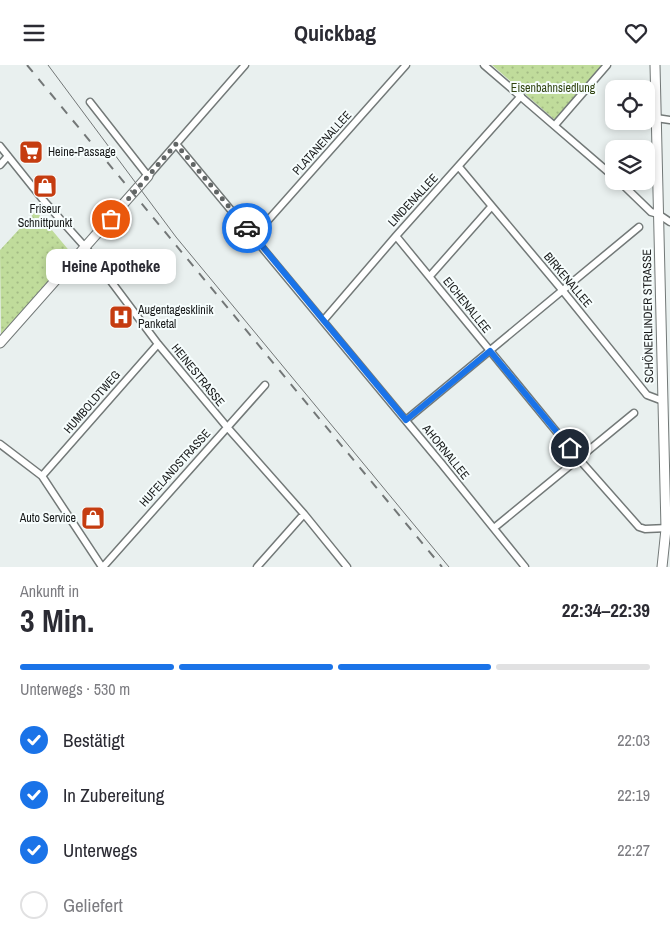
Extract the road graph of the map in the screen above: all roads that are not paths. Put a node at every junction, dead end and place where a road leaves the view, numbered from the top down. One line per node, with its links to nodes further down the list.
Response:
1 (245, 65): 11 (street)
2 (406, 65): 23 (street, PLATANENALLEE)
3 (484, 65): 6 (street)
4 (607, 65): 10 (street)
5 (655, 65): 8 (street, SCHÖNERLINDER STRASSE)
6 (521, 96): 10 (street); 15 (street, LINDENALLEE)
7 (90, 102): 17 (street)
8 (656, 118): 9 (street); 20 (street, SCHÖNERLINDER STRASSE)
9 (670, 120)
10 (555, 125): 16 (street)
11 (176, 144): 17 (street); 23 (street, AHORNALLEE)
12 (0, 146): 13 (street, HEINESTRASSE)
13 (8, 156): 14 (street); 25 (street, HEINESTRASSE)
14 (0, 165)
15 (459, 167): 19 (street, BIRKENALLEE); 24 (street, LINDENALLEE)
16 (605, 169)
17 (148, 176): 25 (street)
18 (628, 190): 20 (street)
19 (491, 207): 26 (street); 27 (street, BIRKENALLEE)
20 (658, 214): 21 (street); 33 (street, SCHÖNERLINDER STRASSE)
21 (670, 222)
22 (639, 227): 27 (street)
23 (254, 236): 28 (street, AHORNALLEE)
24 (396, 236): 26 (street, EICHENALLEE); 28 (street, LINDENALLEE)
25 (86, 248): 29 (street); 30 (street, HEINESTRASSE)
26 (430, 276): 31 (street, EICHENALLEE)
27 (563, 291): 31 (street); 33 (street, BIRKENALLEE)
28 (323, 321): 35 (street, AHORNALLEE)
29 (0, 343)
30 (158, 344): 36 (street, HEINESTRASSE); 39 (street, HUMBOLDTWEG)
31 (490, 351): 35 (street); 38 (street, EICHENALLEE)
32 (265, 385): 36 (street, HUFELANDSTRASSE)
33 (663, 401): 42 (street, SCHÖNERLINDER STRASSE)
34 (634, 413): 38 (street)
35 (406, 420): 41 (street, AHORNALLEE)
36 (227, 427): 40 (street, HEINESTRASSE); 43 (street, HUFELANDSTRASSE)
37 (0, 445): 39 (street)
38 (578, 458): 41 (street); 42 (street, EICHENALLEE)
39 (42, 476): 43 (street)
40 (304, 514): 44 (street); 45 (street, HEINESTRASSE)
41 (494, 528): 46 (street, AHORNALLEE)
42 (668, 528): 47 (street, SCHÖNERLINDER STRASSE)
43 (103, 567)
44 (256, 567)
45 (347, 567)
46 (525, 567)
47 (662, 567)

